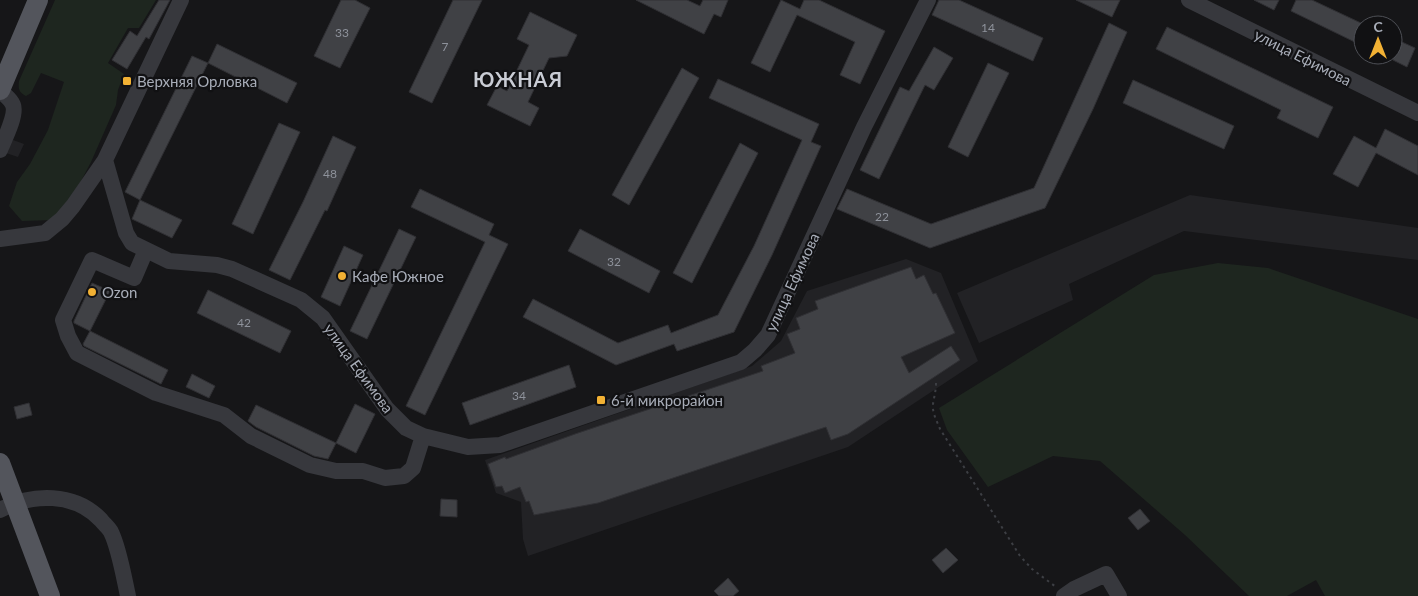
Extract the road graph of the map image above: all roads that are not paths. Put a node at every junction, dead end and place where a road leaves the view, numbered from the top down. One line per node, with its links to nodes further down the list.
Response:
1 (38, 0): 5 (main road)
2 (181, 0): 8 (street)
3 (928, 0): 11 (street, улица Ефимова)
4 (1189, 0): 6 (street, улица Ефимова)
5 (0, 90): 7 (street)
6 (1418, 113)
7 (0, 150)
8 (106, 160): 9 (street); 10 (street, улица Ефимова)
9 (0, 239)
10 (146, 250): 11 (street, улица Ефимова); 11 (street)
11 (423, 436)
12 (0, 463): 13 (main road)
13 (7, 506): 15 (main road); 16 (street)
14 (1064, 595): 17 (street)
15 (50, 596)
16 (128, 596)
17 (1119, 596)

